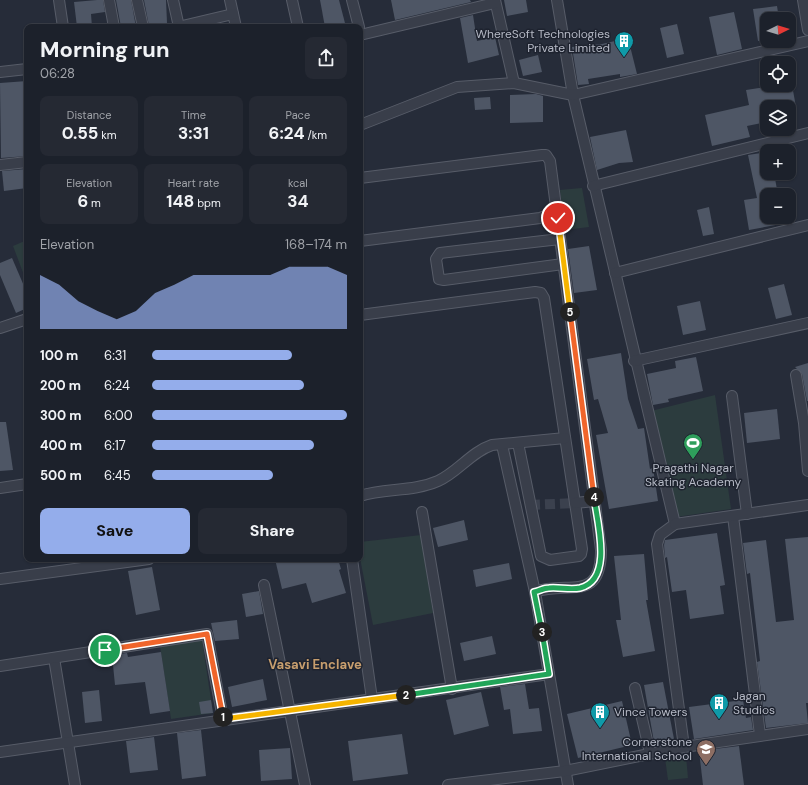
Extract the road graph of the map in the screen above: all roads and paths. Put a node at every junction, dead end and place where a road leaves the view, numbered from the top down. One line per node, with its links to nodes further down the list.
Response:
1 (59, 0): 12 (street)
2 (109, 0): 13 (street)
3 (137, 0): 14 (street)
4 (173, 0): 15 (street)
5 (230, 0): 11 (street)
6 (292, 0): 18 (street)
7 (352, 0): 19 (street)
8 (556, 0): 26 (street)
9 (803, 0): 20 (street)
10 (495, 1): 21 (street); 25 (street)
11 (233, 14): 16 (street); 17 (street)
12 (63, 24)
13 (113, 24)
14 (142, 24)
15 (178, 24)
16 (191, 24)
17 (235, 24)
18 (297, 24)
19 (358, 24)
20 (808, 30)
21 (363, 31)
22 (808, 41): 26 (street)
23 (24, 68): 24 (street)
24 (0, 72)
25 (514, 83): 26 (street); 27 (street)
26 (572, 95): 32 (street)
27 (363, 124)
28 (808, 133): 32 (street)
29 (24, 162): 30 (street)
30 (0, 165)
31 (363, 178): 33 (street)
32 (593, 186): 38 (street)
33 (557, 214): 35 (street); 36 (street)
34 (808, 226): 38 (street)
35 (560, 239): 37 (street); 37 (street)
36 (363, 241)
37 (563, 264): 53 (street)
38 (615, 273): 43 (street)
39 (363, 315): 46 (street)
40 (24, 320): 42 (street)
41 (808, 323): 43 (street)
42 (0, 328)
43 (634, 361): 61 (street)
44 (796, 375): 49 (street)
45 (732, 396): 59 (street)
46 (565, 438): 47 (street); 54 (street)
47 (518, 443): 48 (street); 55 (street)
48 (502, 445): 52 (street); 57 (street)
49 (808, 471)
50 (24, 484): 51 (street)
51 (0, 488)
52 (363, 496)
53 (595, 501): 54 (street); 66 (street)
54 (575, 503): 55 (street)
55 (530, 504): 57 (street)
56 (808, 505): 59 (street)
57 (516, 508): 66 (street)
58 (422, 512): 71 (street)
59 (747, 514): 60 (street)
60 (733, 516): 61 (street); 76 (street)
61 (674, 524): 78 (street)
62 (128, 562): 64 (street)
63 (352, 562): 72 (street)
64 (0, 580)
65 (264, 585): 73 (street)
66 (534, 592): 69 (street)
67 (54, 658): 68 (street); 74 (street); 77 (street)
68 (0, 666)
69 (549, 674): 71 (street); 81 (street)
70 (635, 688): 80 (street)
71 (452, 689): 72 (street)
72 (372, 699): 73 (street)
73 (290, 711): 74 (street); 84 (street)
74 (223, 719): 77 (street)
75 (808, 728): 76 (street)
76 (760, 736): 78 (street)
77 (68, 743): 79 (street); 83 (street)
78 (684, 746): 80 (street)
79 (0, 752)
80 (650, 754): 81 (street)
81 (565, 770): 82 (street); 86 (street)
82 (481, 782): 85 (street)
83 (75, 785)
84 (305, 785)
85 (448, 785)
86 (568, 785)

